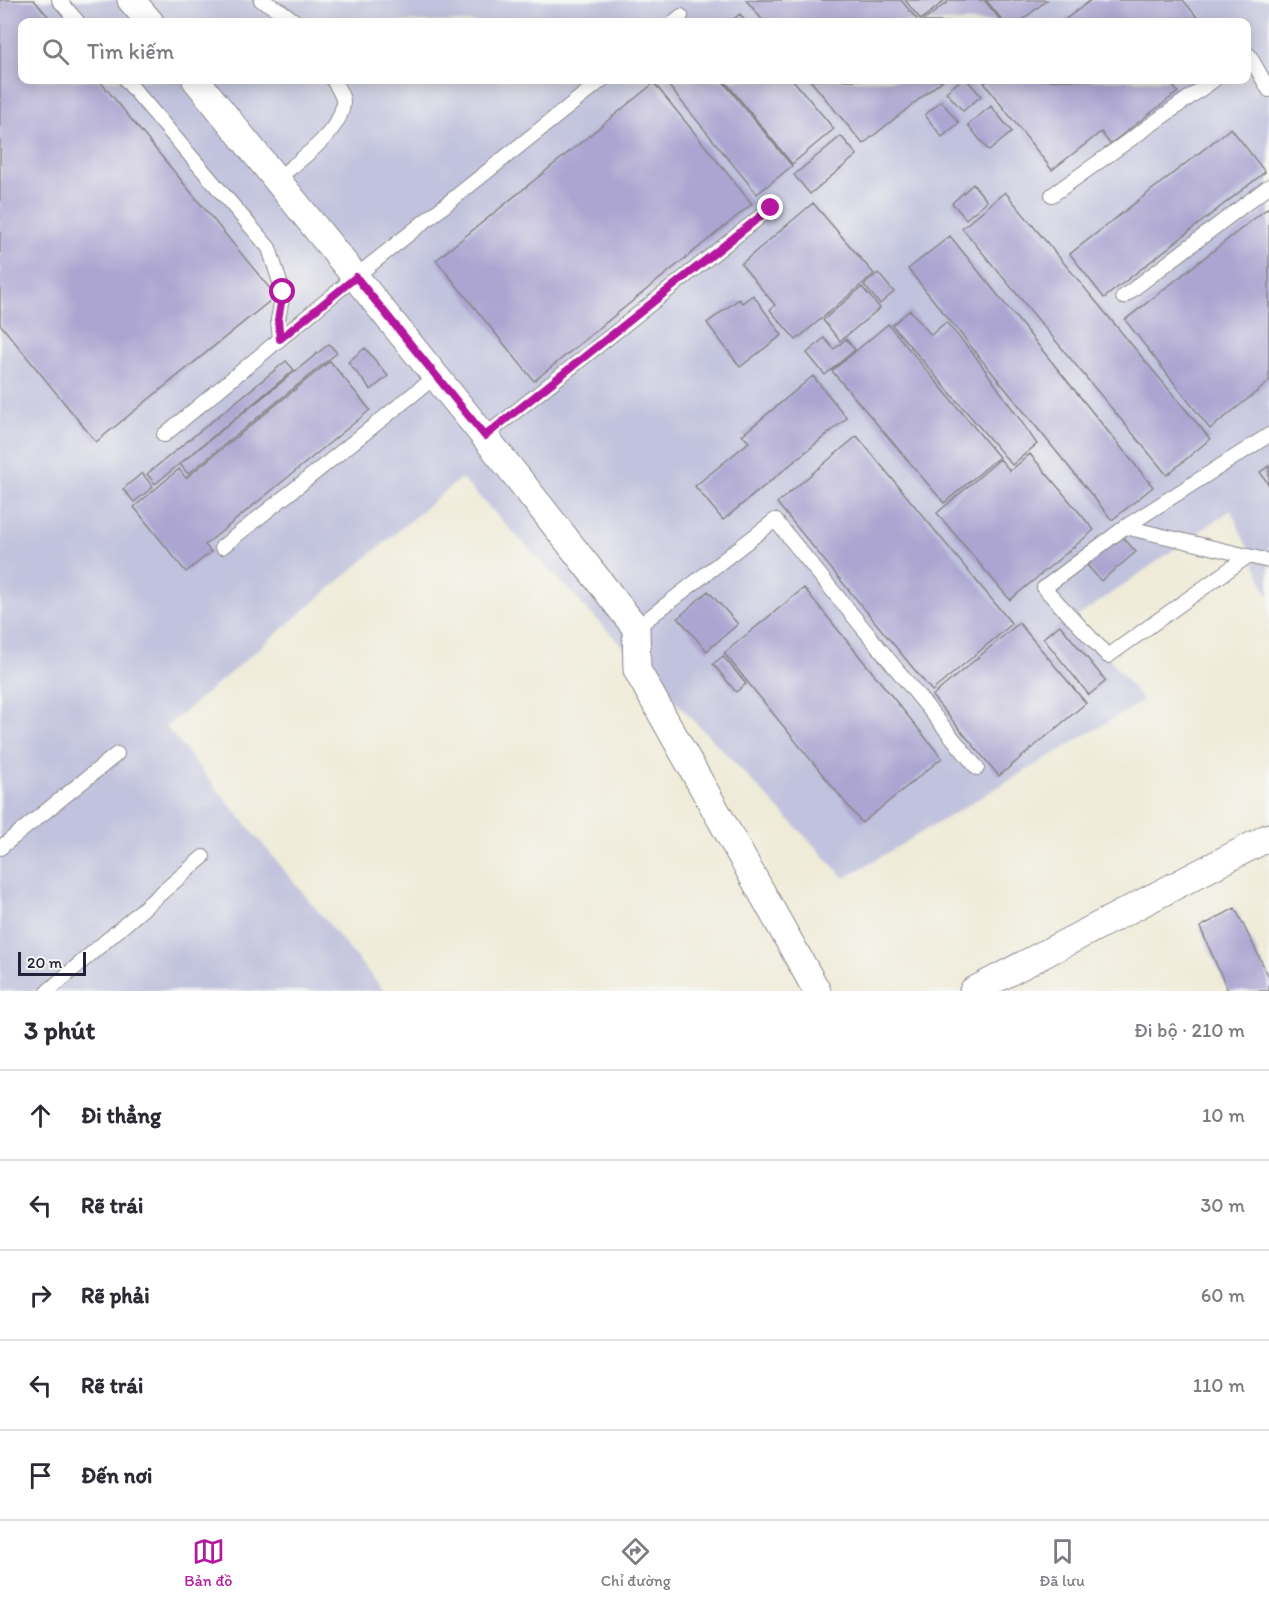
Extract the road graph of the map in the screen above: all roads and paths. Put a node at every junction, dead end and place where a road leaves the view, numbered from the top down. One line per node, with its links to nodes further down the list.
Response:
1 (59, 0): 4 (lane)
2 (132, 0): 5 (street)
3 (268, 1): 6 (lane)
4 (75, 18)
5 (147, 18)
6 (291, 18)
7 (1251, 58): 13 (lane)
8 (129, 84): 20 (lane)
9 (199, 84): 14 (street)
10 (335, 84): 14 (lane)
11 (597, 84): 18 (lane)
12 (1209, 84): 16 (lane)
13 (1269, 90)
14 (277, 179): 18 (street)
15 (1269, 186): 19 (lane)
16 (1052, 195)
17 (771, 208): 24 (lane)
18 (356, 277): 20 (lane); 21 (street)
19 (1123, 297)
20 (280, 339): 22 (lane)
21 (436, 376): 24 (street); 26 (lane)
22 (164, 435)
23 (1269, 435): 25 (lane)
24 (485, 436): 29 (street)
25 (1125, 527): 27 (lane); 27 (lane)
26 (222, 547)
27 (1248, 556): 28 (lane)
28 (1269, 561)
29 (636, 628): 31 (lane); 36 (street)
30 (117, 754): 33 (lane)
31 (977, 768)
32 (1269, 837): 37 (street)
33 (0, 848)
34 (203, 857): 35 (lane)
35 (48, 991)
36 (818, 991)
37 (973, 991)

